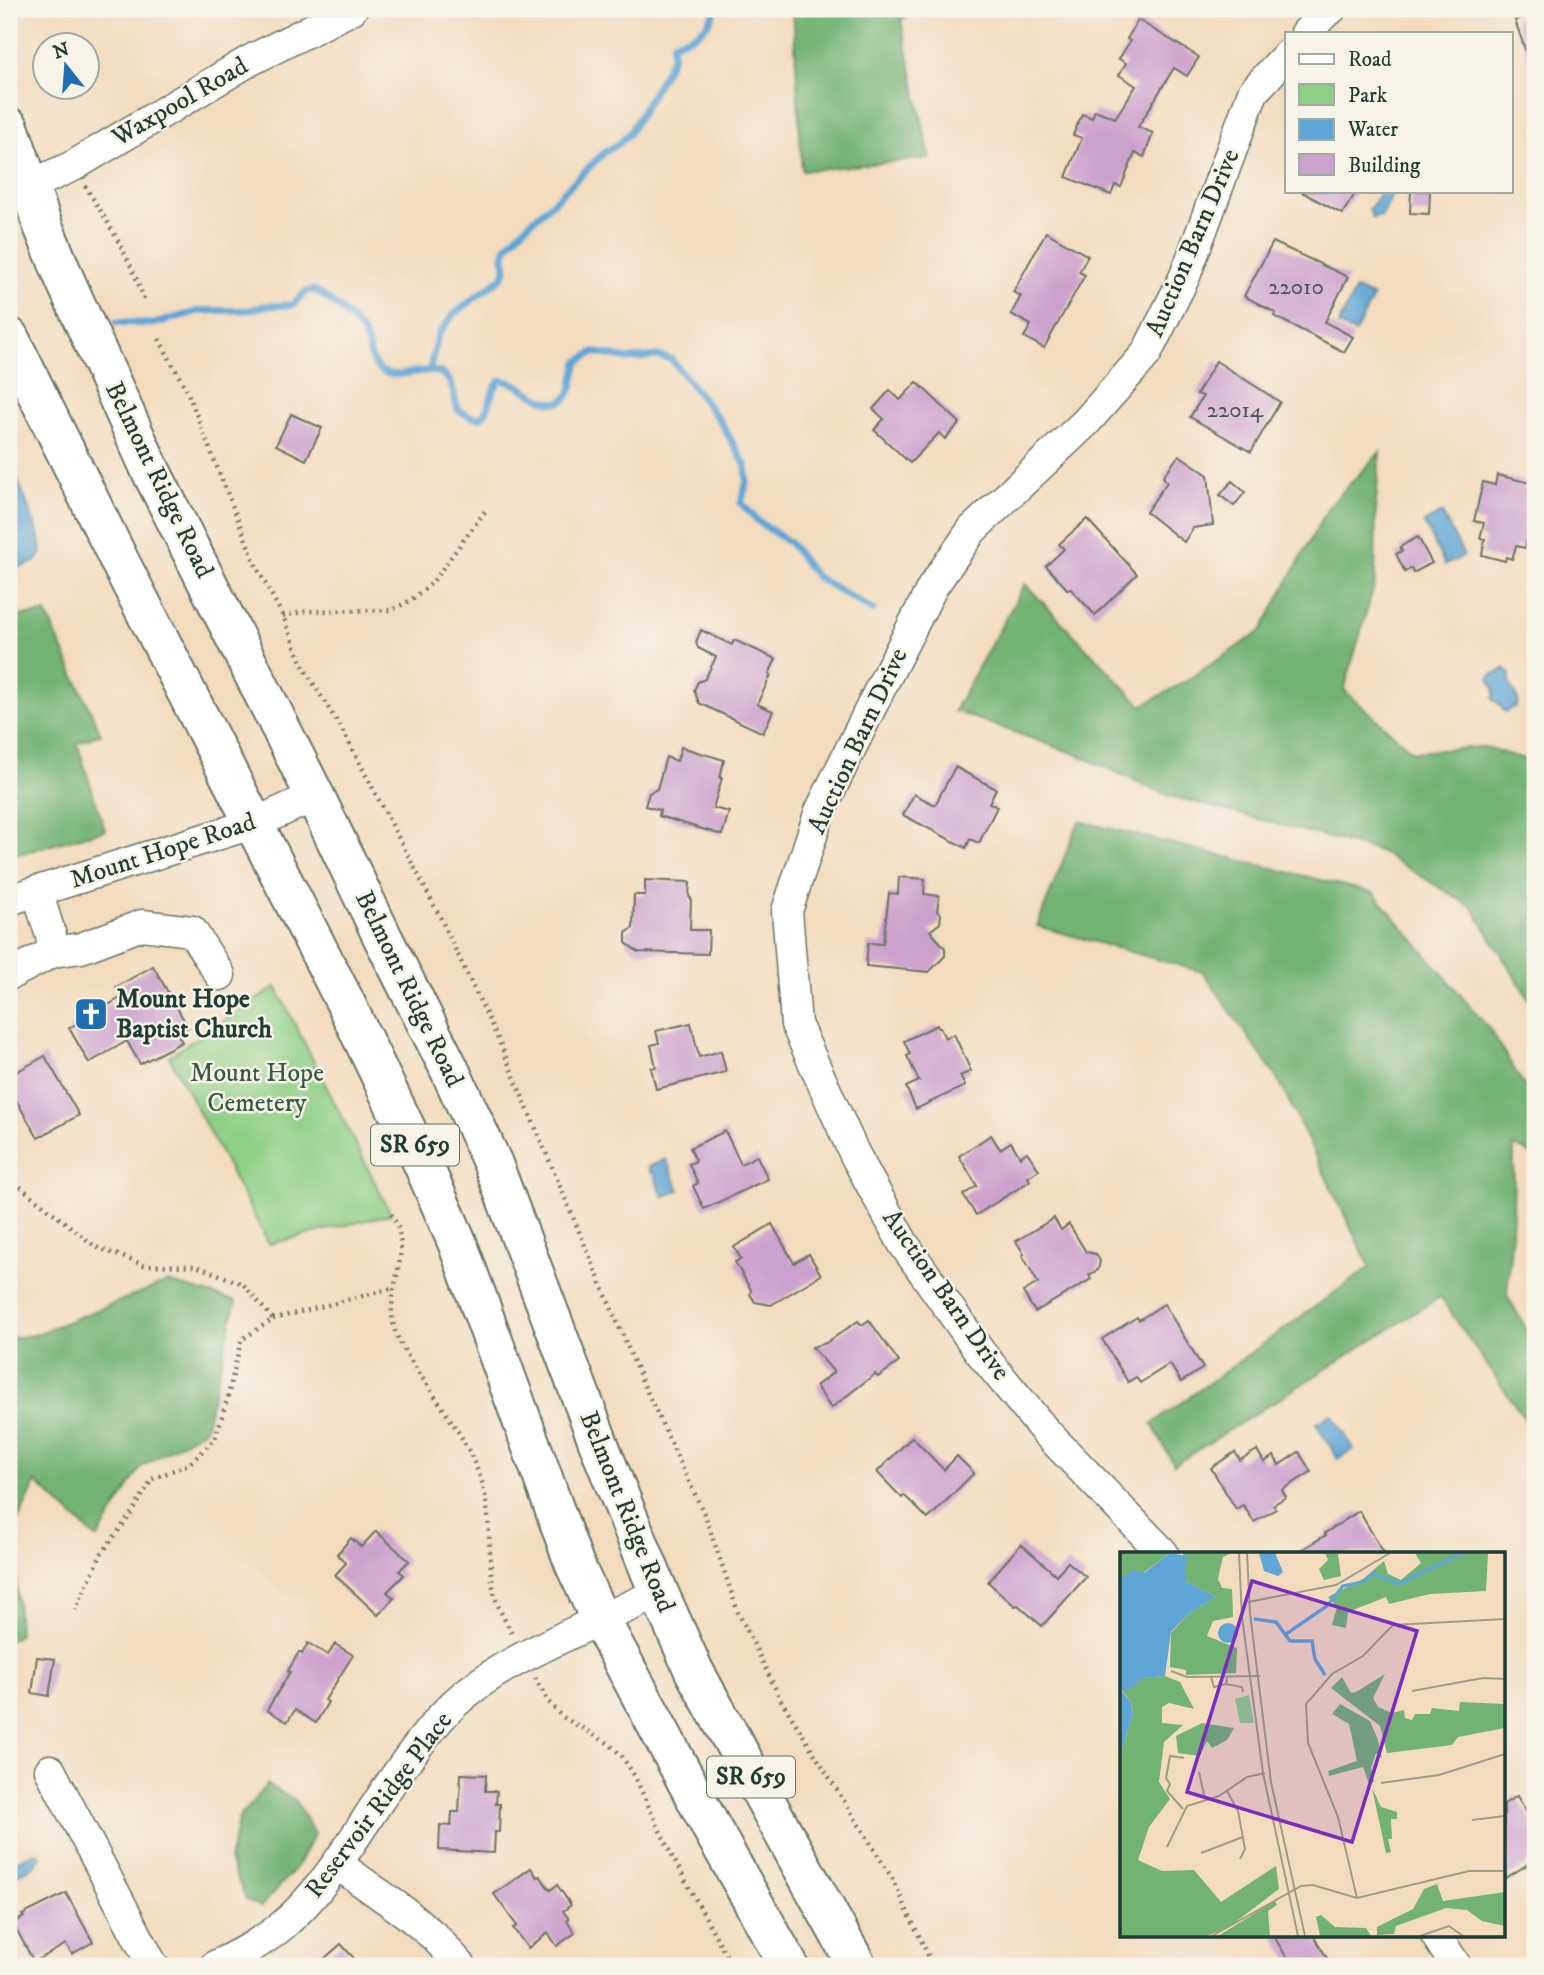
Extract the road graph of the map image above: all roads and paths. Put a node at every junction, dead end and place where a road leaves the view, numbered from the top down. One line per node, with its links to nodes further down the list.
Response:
1 (352, 9): 6 (street, Waxpool Road)
2 (1331, 9): 3 (street)
3 (1307, 32)
4 (1285, 57): 24 (street, Auction Barn Drive)
5 (9, 127): 7 (main road, Belmont Ridge Road / SR 659)
6 (73, 166): 7 (street, Waxpool Road); 8 (path)
7 (19, 191): 13 (main road, Belmont Ridge Road / SR 659)
8 (144, 299)
9 (9, 337): 14 (main road, SR 659)
10 (159, 339): 12 (path)
11 (486, 510): 12 (path)
12 (283, 616): 38 (path)
13 (315, 796): 14 (street, Mount Hope Road); 25 (main road, Belmont Ridge Road / SR 659)
14 (255, 823): 15 (street, Mount Hope Road); 27 (main road, SR 659)
15 (37, 891): 16 (street, Mount Hope Road); 17 (street)
16 (9, 900)
17 (53, 952): 18 (street); 19 (street)
18 (9, 975)
19 (220, 975)
20 (9, 1178): 23 (path)
21 (391, 1214): 22 (path)
22 (395, 1287): 23 (path); 28 (path)
23 (273, 1320): 26 (path)
24 (1162, 1552)
25 (659, 1593): 27 (street, Reservoir Ridge Place); 37 (main road, Belmont Ridge Road / SR 659)
26 (75, 1610)
27 (600, 1619): 28 (street, Reservoir Ridge Place); 36 (main road, SR 659)
28 (523, 1657): 30 (street, Reservoir Ridge Place); 35 (path)
29 (50, 1770): 32 (street)
30 (337, 1864): 33 (street, Reservoir Ridge Place); 34 (street)
31 (1437, 1937): 39 (street)
32 (153, 1966)
33 (215, 1966)
34 (461, 1966)
35 (732, 1966)
36 (789, 1966)
37 (857, 1966)
38 (933, 1966)
39 (1456, 1966)

